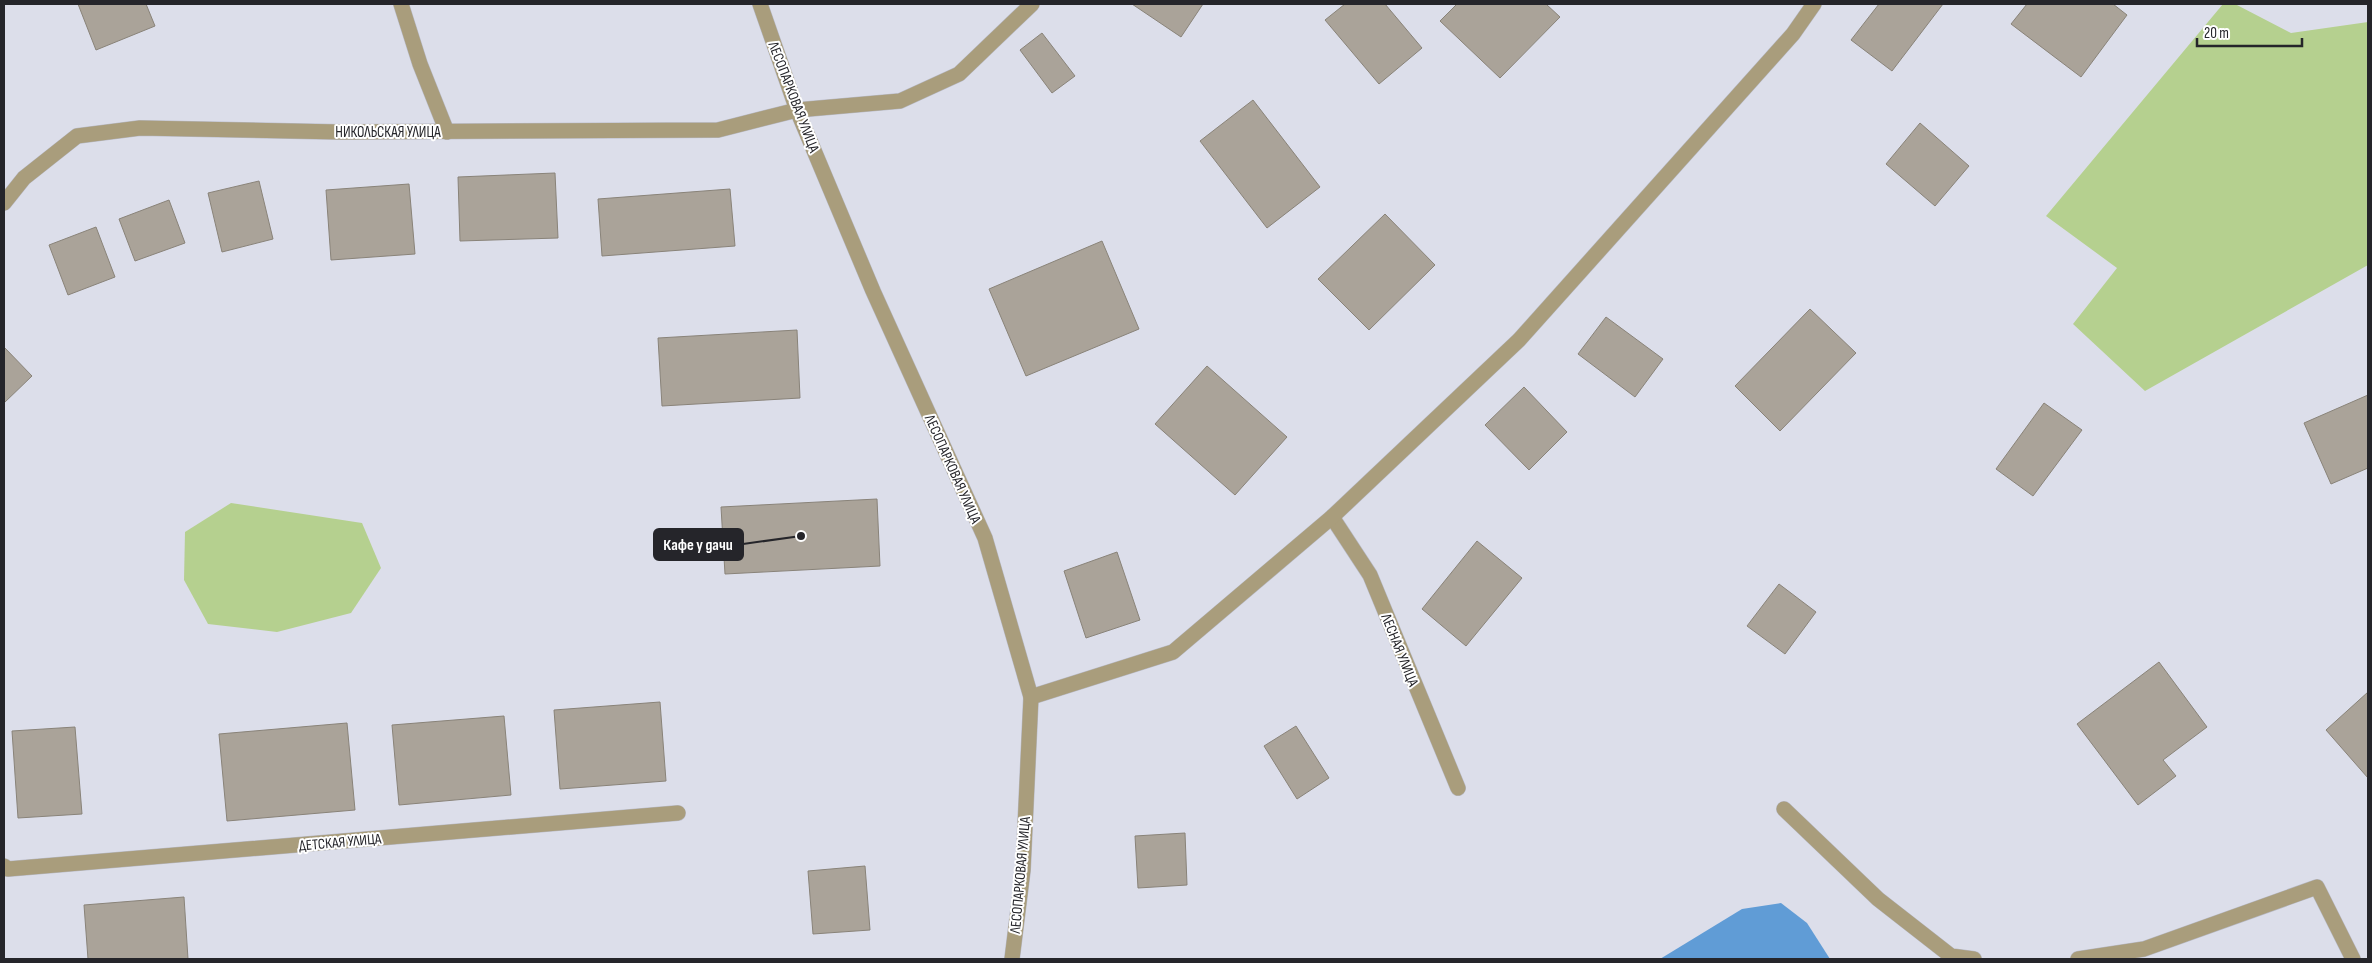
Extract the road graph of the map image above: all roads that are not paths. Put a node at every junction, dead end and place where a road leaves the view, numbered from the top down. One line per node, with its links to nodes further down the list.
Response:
1 (401, 4): 6 (street)
2 (760, 4): 5 (street, ЛЕСОПАРКОВАЯ УЛИЦА)
3 (1032, 4): 5 (street, НИКОЛЬСКАЯ УЛИЦА)
4 (1814, 4): 8 (street)
5 (797, 110): 6 (street, НИКОЛЬСКАЯ УЛИЦА); 9 (street, ЛЕСОПАРКОВАЯ УЛИЦА)
6 (447, 132): 7 (street, НИКОЛЬСКАЯ УЛИЦА)
7 (4, 203)
8 (1332, 517): 9 (street); 10 (street, ЛЕСНАЯ УЛИЦА)
9 (1031, 697): 14 (street, ЛЕСОПАРКОВАЯ УЛИЦА)
10 (1458, 788)
11 (1784, 809): 15 (street)
12 (678, 813): 13 (street, ДЕТСКАЯ УЛИЦА)
13 (4, 866)
14 (1012, 959)
15 (1974, 959)
16 (2078, 959): 17 (street)
17 (2353, 959)

